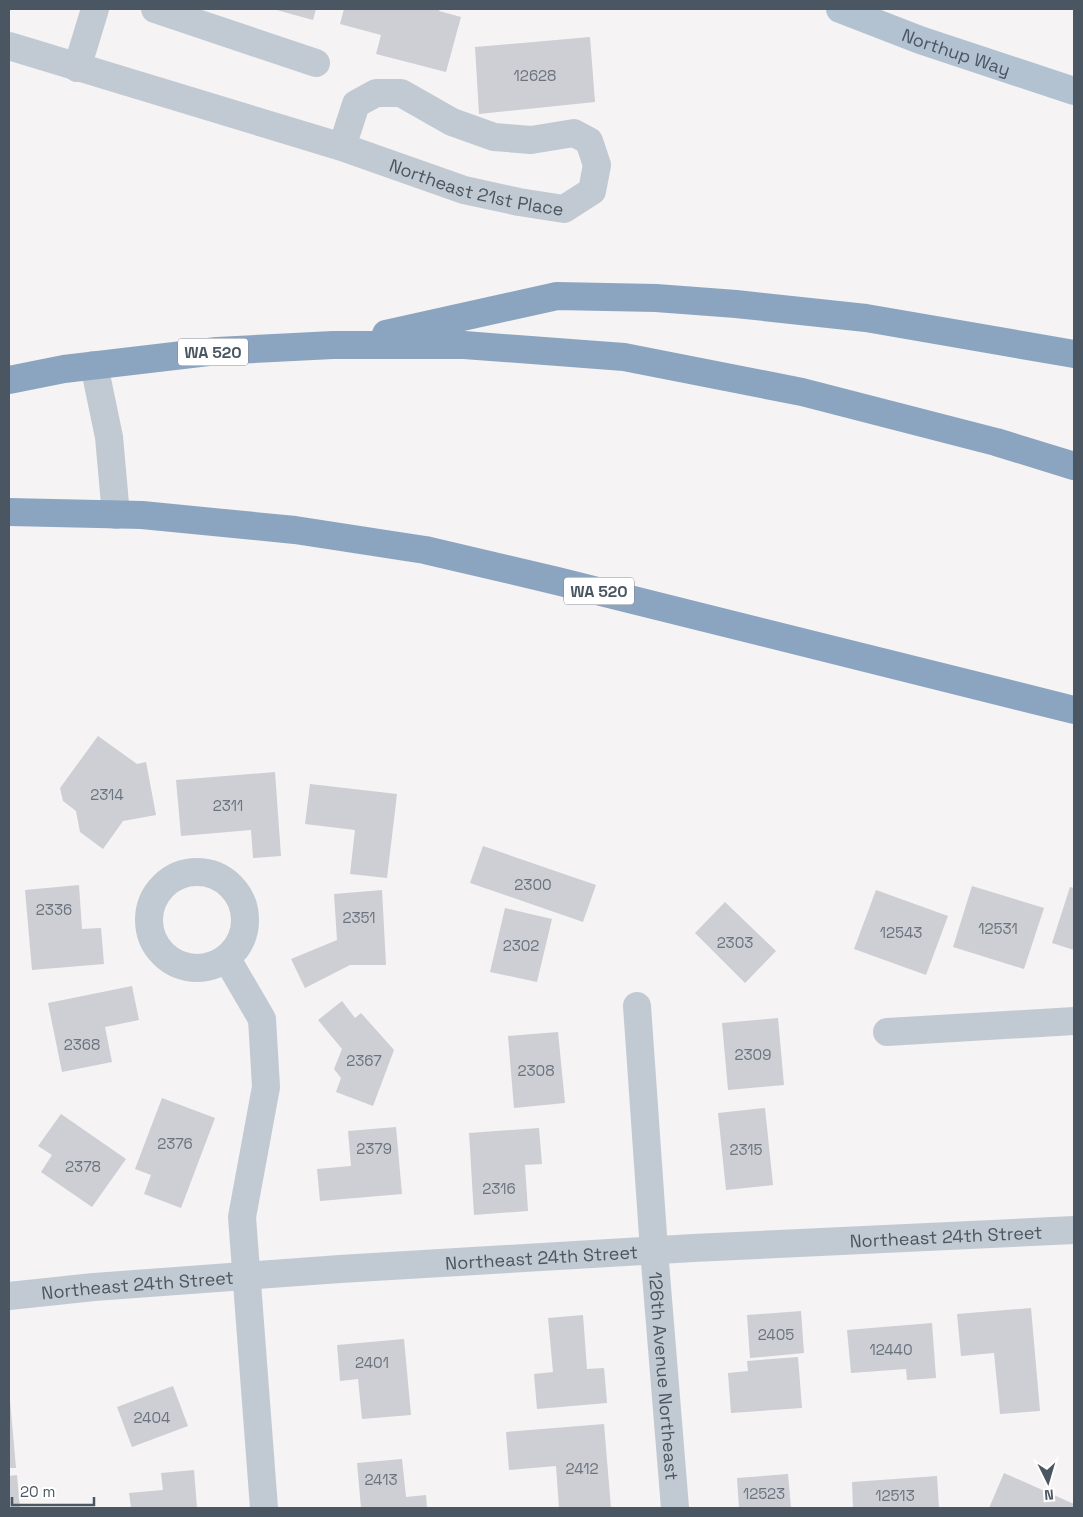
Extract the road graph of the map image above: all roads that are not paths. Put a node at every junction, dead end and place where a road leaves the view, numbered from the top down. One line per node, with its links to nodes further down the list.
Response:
1 (95, 9): 6 (street)
2 (155, 9): 5 (street)
3 (840, 9): 7 (main road, Northup Way)
4 (9, 46): 6 (street, Northeast 21st Place)
5 (316, 62)
6 (77, 68): 8 (street, Northeast 21st Place)
7 (1074, 91)
8 (342, 147): 8 (street, Northeast 21st Place)
9 (333, 345): 10 (highway); 11 (highway, WA 520); 13 (highway, WA 520)
10 (1074, 354)
11 (94, 365): 12 (highway, WA 520); 15 (street)
12 (9, 380)
13 (1074, 466)
14 (9, 512): 15 (highway, WA 520)
15 (116, 515): 16 (highway, WA 520)
16 (1074, 710)
17 (227, 959): 23 (street)
18 (637, 1006): 22 (street, 126th Avenue Northeast)
19 (1074, 1020): 20 (street)
20 (887, 1032)
21 (1074, 1230): 22 (street, Northeast 24th Street)
22 (654, 1250): 23 (street, Northeast 24th Street); 26 (street, 126th Avenue Northeast)
23 (246, 1276): 24 (street, Northeast 24th Street); 25 (street)
24 (9, 1296)
25 (264, 1508)
26 (675, 1508)

